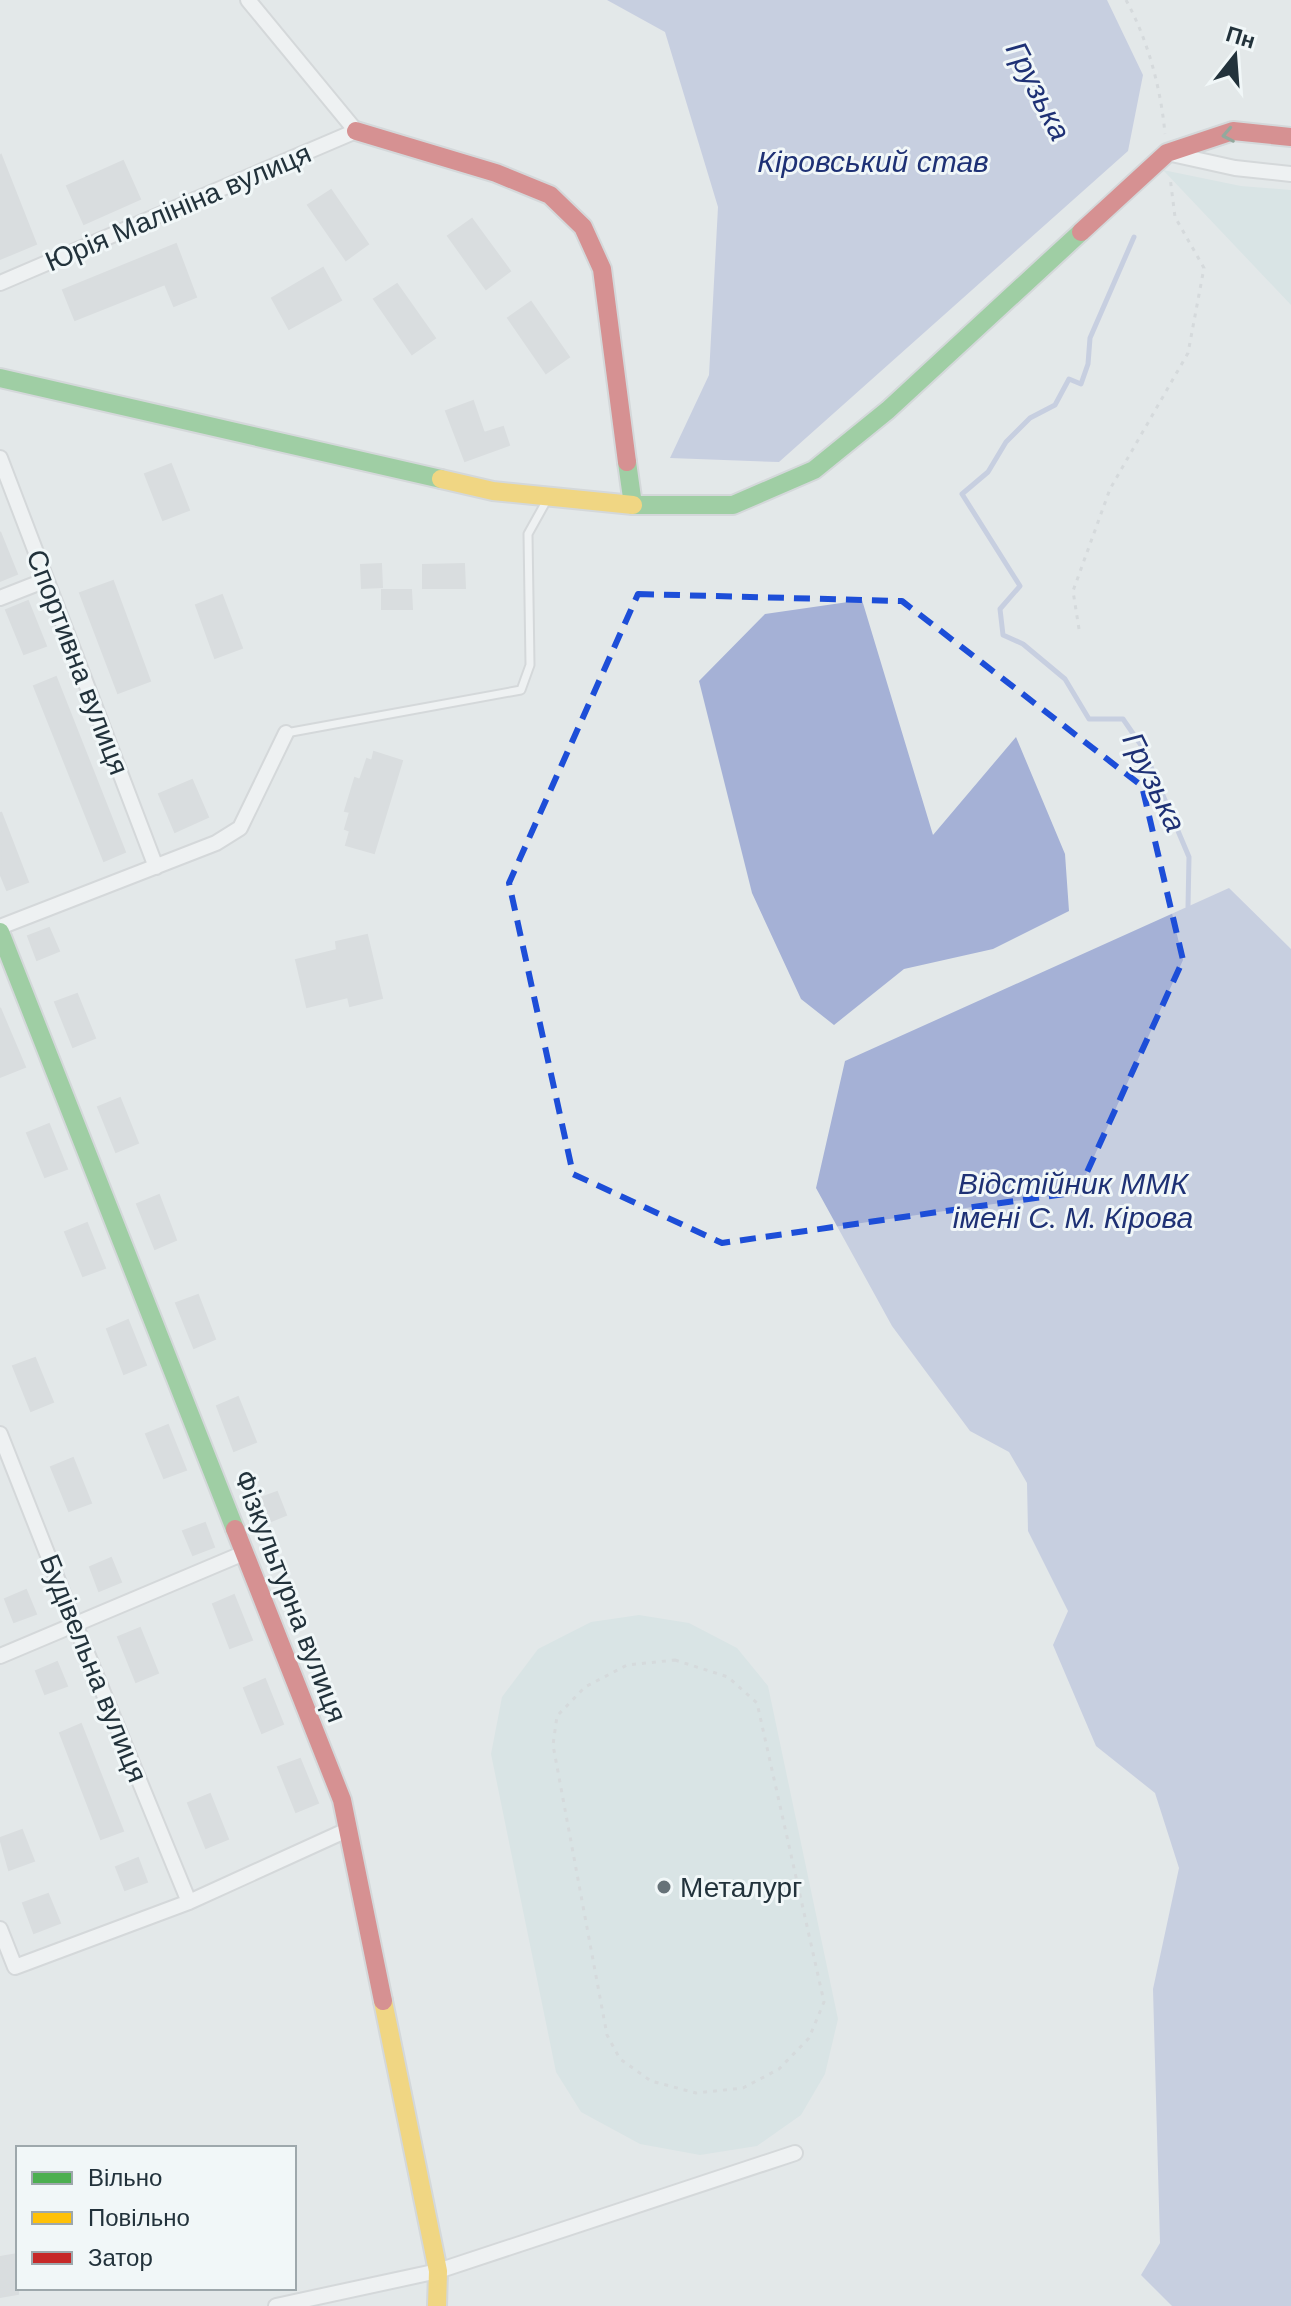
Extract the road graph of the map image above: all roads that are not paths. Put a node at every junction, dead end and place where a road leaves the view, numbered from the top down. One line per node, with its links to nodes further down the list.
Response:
1 (248, 0): 2 (street)
2 (356, 131): 6 (street, Юрія Малініна вулиця); 10 (street)
3 (1291, 137): 4 (street, one-way to 4)
4 (1167, 153): 5 (street); 10 (street)
5 (1291, 174)
6 (0, 283)
7 (0, 378): 9 (street)
8 (0, 458): 11 (street, Спортивна вулиця)
9 (549, 496): 10 (street); 13 (lane)
10 (633, 505)
11 (46, 580): 12 (street); 14 (street, Спортивна вулиця)
12 (0, 598)
13 (286, 733): 14 (street)
14 (156, 867): 15 (street)
15 (0, 929): 17 (street, Фiзкультурна вулиця)
16 (0, 1434): 18 (street, Будівельна вулиця)
17 (244, 1553): 18 (street); 20 (street, Фiзкультурна вулиця)
18 (75, 1624): 19 (street); 21 (street, Будівельна вулиця)
19 (0, 1656)
20 (347, 1830): 21 (street); 24 (street, Фiзкультурна вулиця)
21 (189, 1902): 22 (street)
22 (0, 1929)
23 (795, 2153): 24 (street)
24 (438, 2271): 25 (street); 26 (street, Фiзкультурна вулиця)
25 (276, 2306)
26 (437, 2306)

